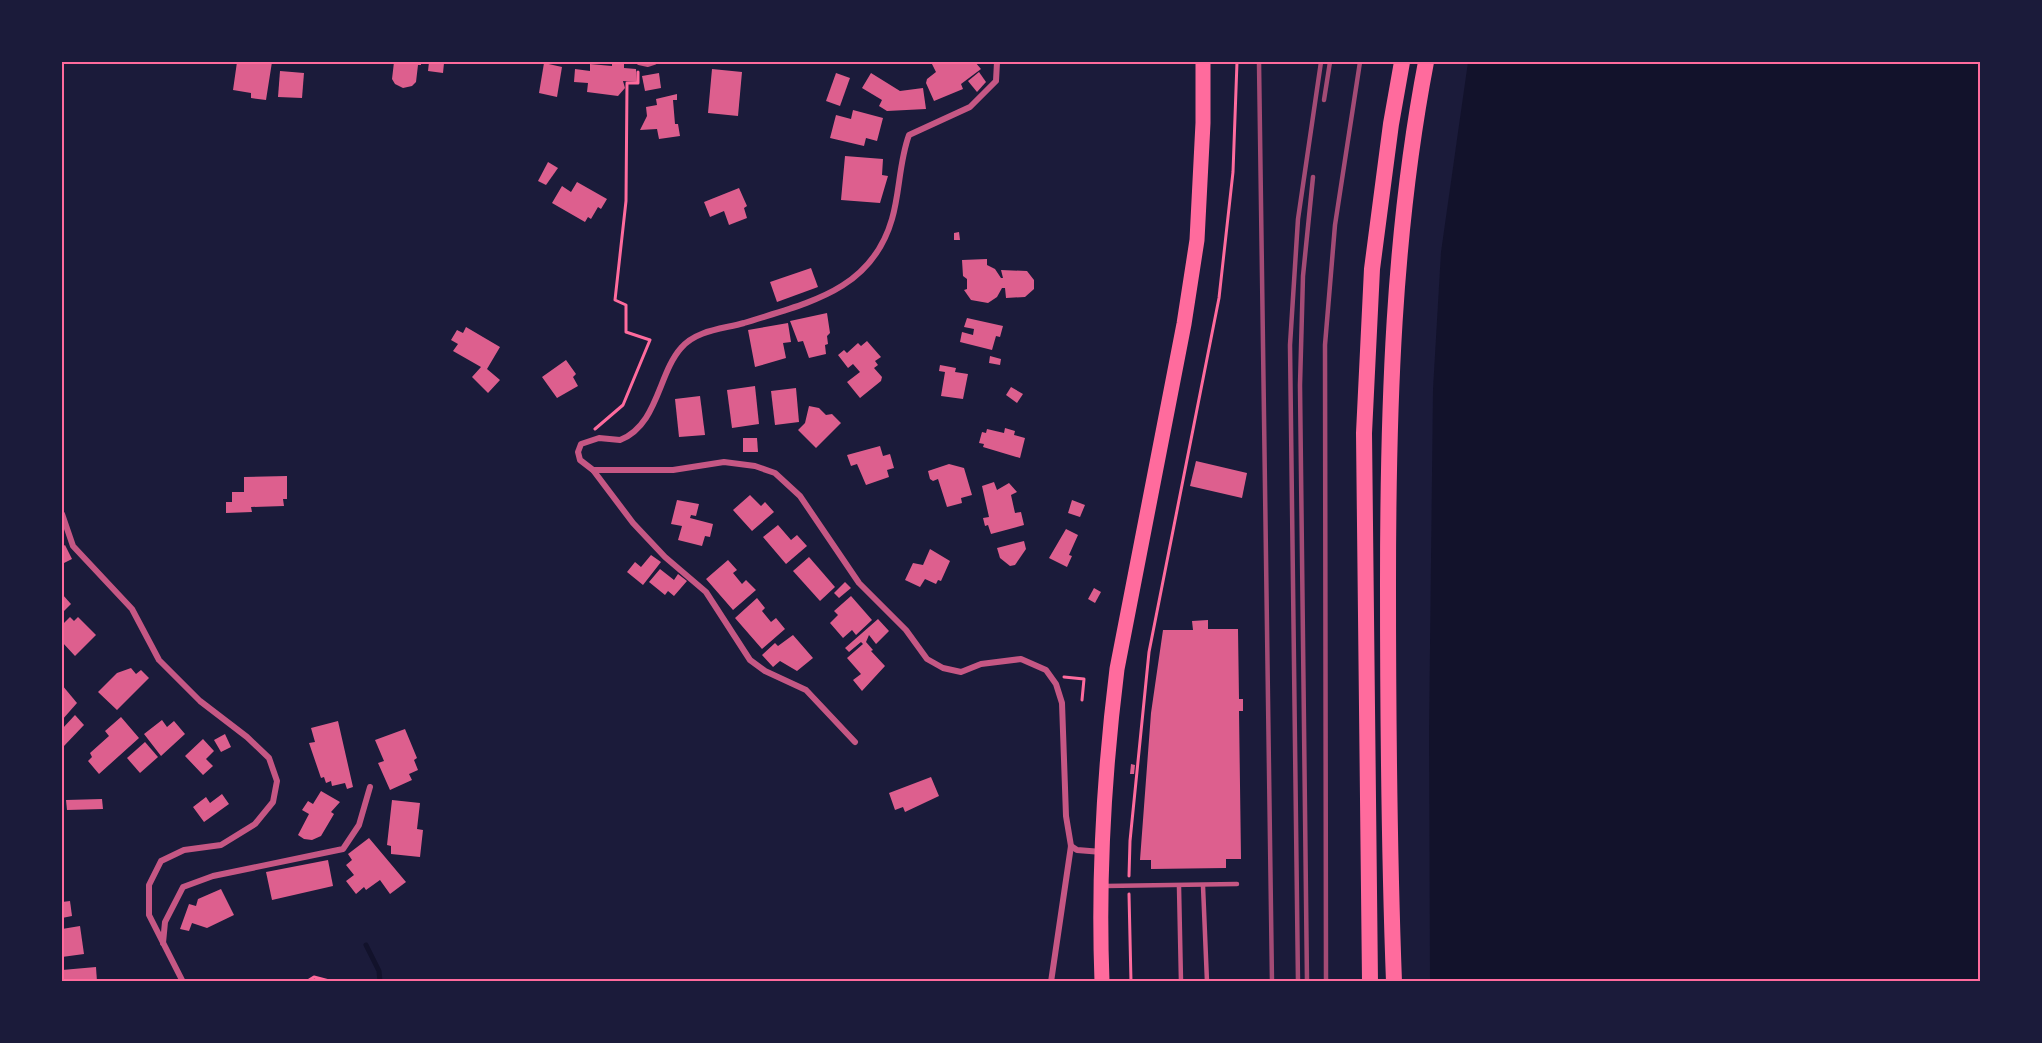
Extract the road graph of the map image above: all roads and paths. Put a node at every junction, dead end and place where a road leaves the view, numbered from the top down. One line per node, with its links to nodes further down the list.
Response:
1 (638, 62): 2 (street); 10 (path)
2 (654, 62)
3 (997, 62): 10 (street)
4 (1203, 62): 9 (main road)
5 (1211, 62): 9 (main road)
6 (1237, 62): 21 (path)
7 (1402, 62): 33 (highway)
8 (1426, 62): 34 (highway)
9 (1203, 123): 18 (main road)
10 (588, 440): 11 (street)
11 (593, 470): 15 (street); 17 (street)
12 (62, 514): 24 (street)
13 (1062, 676): 14 (path)
14 (1082, 700)
15 (855, 742)
16 (370, 787): 24 (street)
17 (1071, 846): 18 (street); 28 (street)
18 (1102, 852): 20 (main road)
19 (1237, 884): 22 (lane)
20 (1101, 886): 21 (lane); 29 (main road)
21 (1129, 886): 23 (lane); 30 (path)
22 (1203, 886): 23 (lane); 32 (lane)
23 (1179, 887): 31 (lane)
24 (163, 944): 25 (street)
25 (183, 981)
26 (306, 981): 27 (path)
27 (333, 981)
28 (1051, 981)
29 (1102, 981)
30 (1131, 981)
31 (1181, 981)
32 (1207, 981)
33 (1370, 981)
34 (1394, 981)

